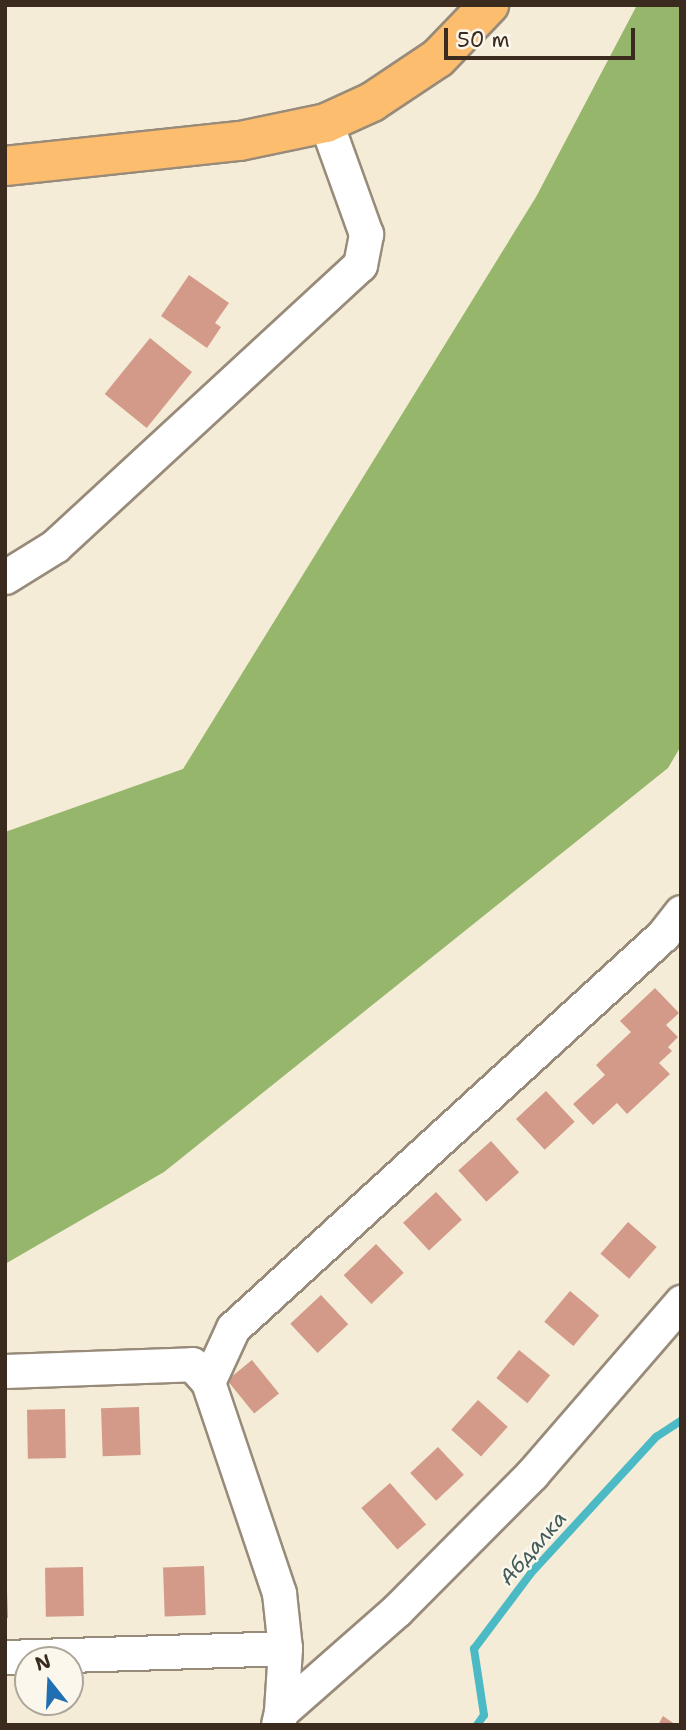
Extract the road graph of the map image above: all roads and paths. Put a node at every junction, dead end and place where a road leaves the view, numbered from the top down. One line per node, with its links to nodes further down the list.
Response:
1 (489, 5): 2 (main road)
2 (327, 123): 3 (main road); 4 (street)
3 (5, 166)
4 (5, 577)
5 (681, 912): 8 (street)
6 (681, 1302): 11 (street)
7 (5, 1371): 8 (street)
8 (208, 1382): 9 (street)
9 (285, 1648): 10 (street); 11 (street)
10 (5, 1657)
11 (279, 1718)

